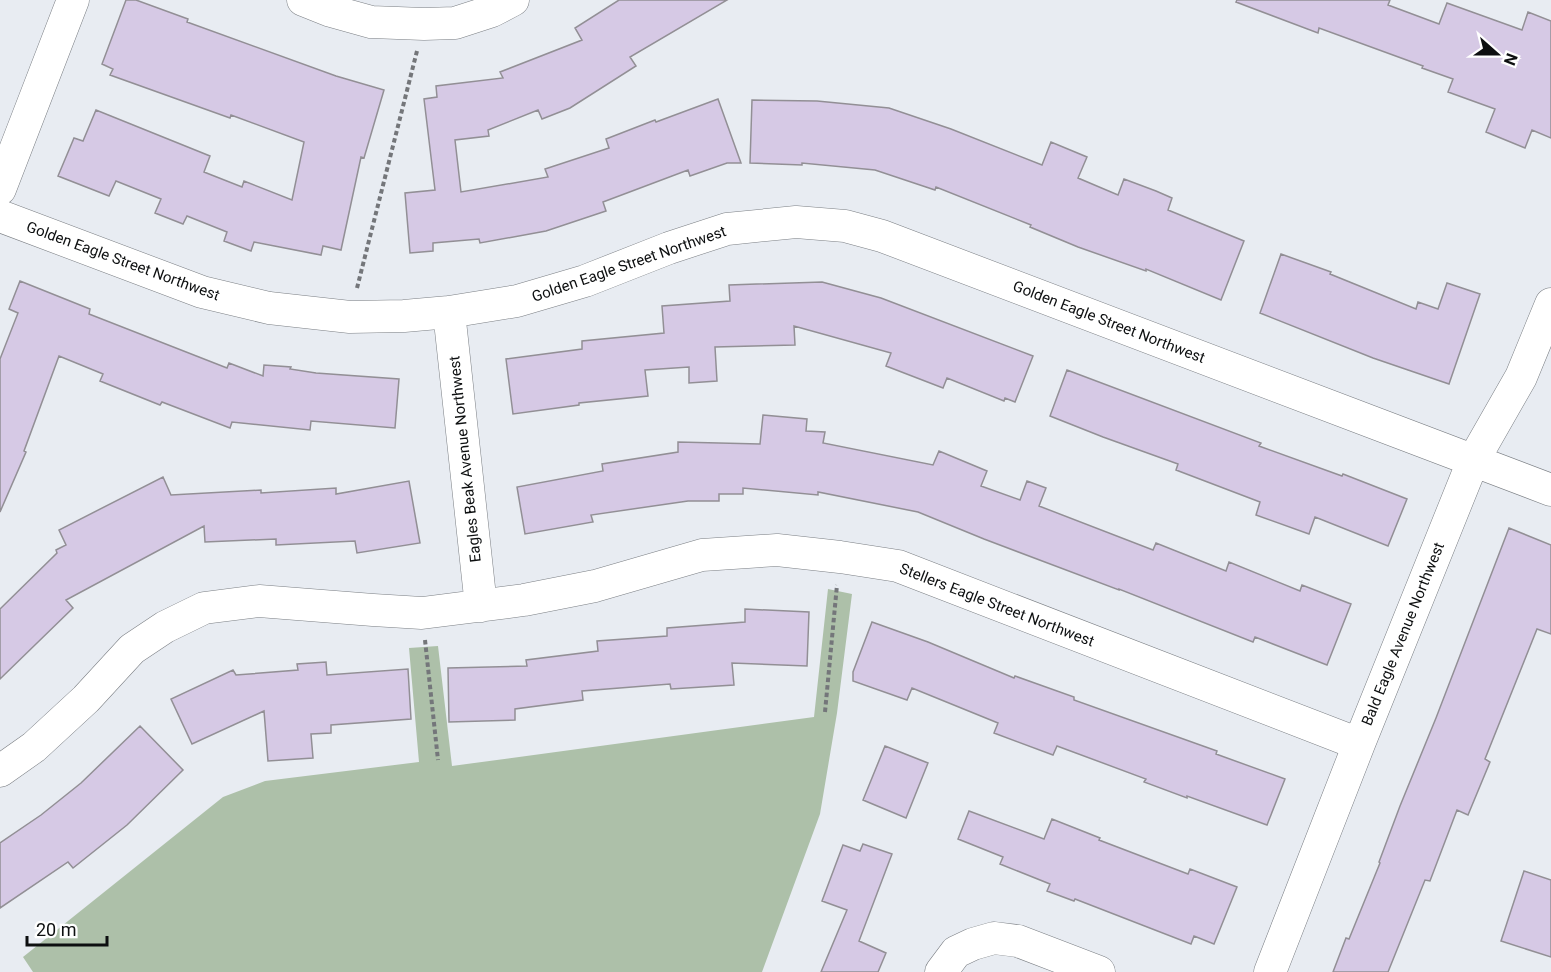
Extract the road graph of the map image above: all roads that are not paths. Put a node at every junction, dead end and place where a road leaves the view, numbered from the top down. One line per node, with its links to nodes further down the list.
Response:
1 (73, 0): 4 (street)
2 (303, 0): 3 (street)
3 (513, 0)
4 (0, 189)
5 (0, 216): 7 (street, Golden Eagle Street Northwest)
6 (1551, 304): 8 (street, Bald Eagle Avenue Northwest)
7 (449, 312): 8 (street, Golden Eagle Street Northwest); 10 (street, Eagles Beak Avenue Northwest)
8 (1473, 461): 9 (street, Golden Eagle Street Northwest); 11 (street, Bald Eagle Avenue Northwest)
9 (1551, 490)
10 (481, 606): 11 (street, Stellers Eagle Street Northwest); 12 (street, Stellers Eagle Street Northwest)
11 (1359, 744): 15 (street, Bald Eagle Avenue Northwest)
12 (0, 771)
13 (941, 972): 14 (street)
14 (1099, 972)
15 (1270, 972)

